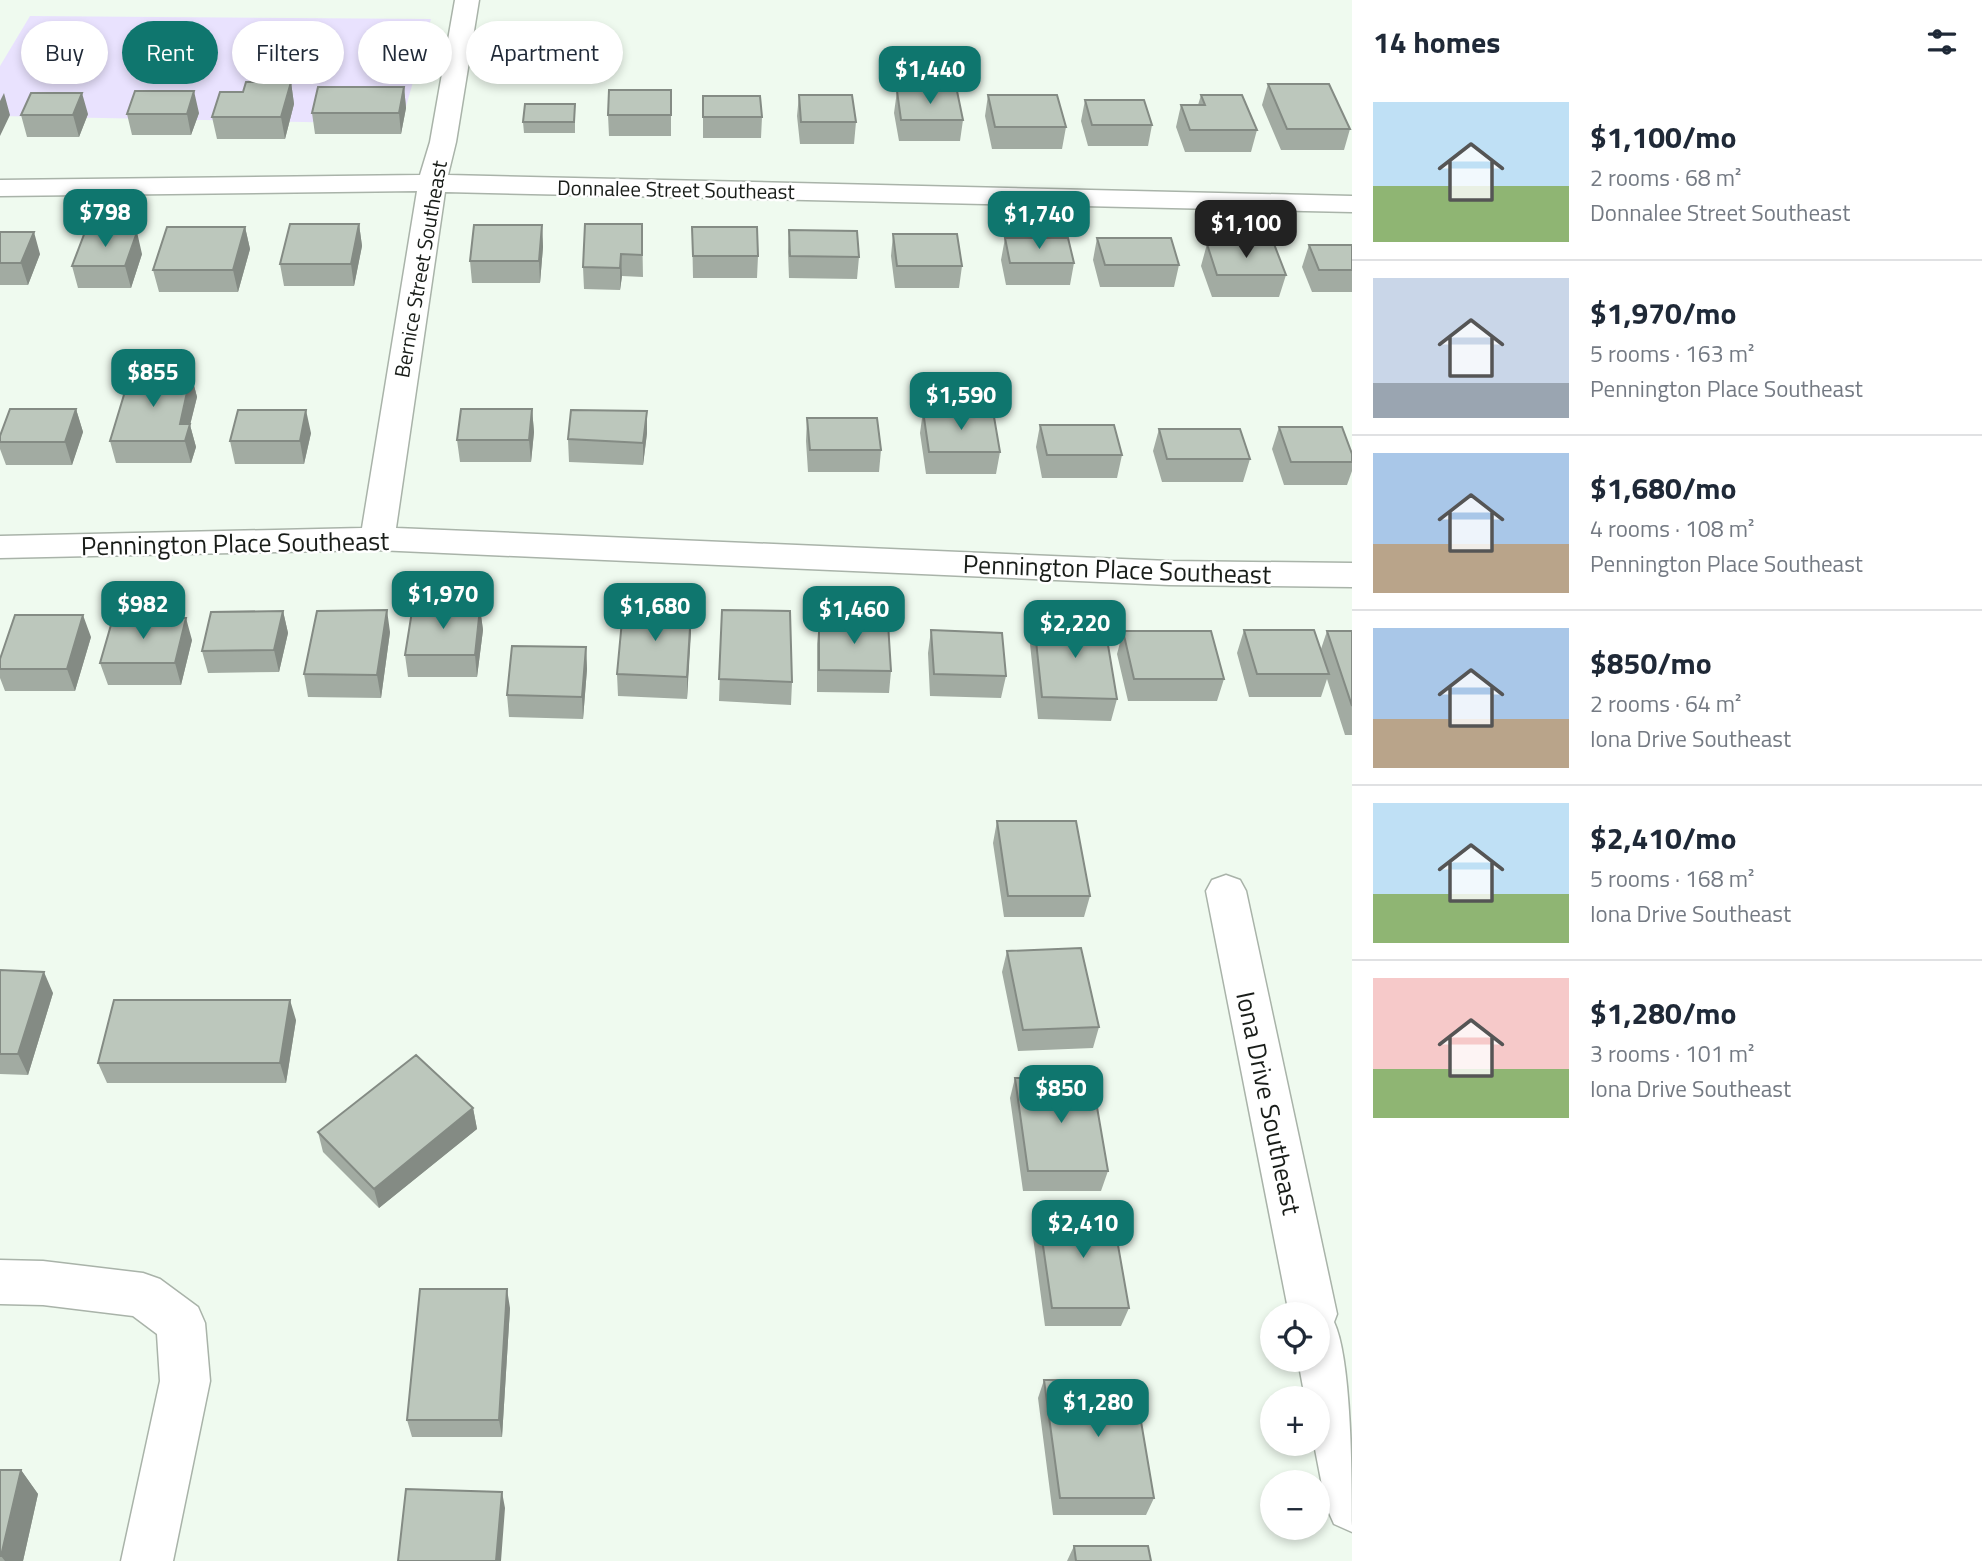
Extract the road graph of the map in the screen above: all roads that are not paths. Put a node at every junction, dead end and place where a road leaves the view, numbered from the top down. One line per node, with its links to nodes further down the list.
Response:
1 (467, 0): 2 (street, Bernice Street Southeast)
2 (432, 183): 3 (street, Donnalee Street Southeast); 4 (street, Donnalee Street Southeast); 5 (street, Bernice Street Southeast)
3 (0, 188)
4 (1352, 204)
5 (377, 539): 6 (street, Pennington Place Southeast); 7 (street, Pennington Place Southeast)
6 (0, 547)
7 (1352, 575)
8 (1226, 891): 10 (street, Iona Drive Southeast)
9 (0, 1282): 13 (street)
10 (1311, 1302)
11 (1325, 1372): 12 (street)
12 (1352, 1506)
13 (147, 1561)

